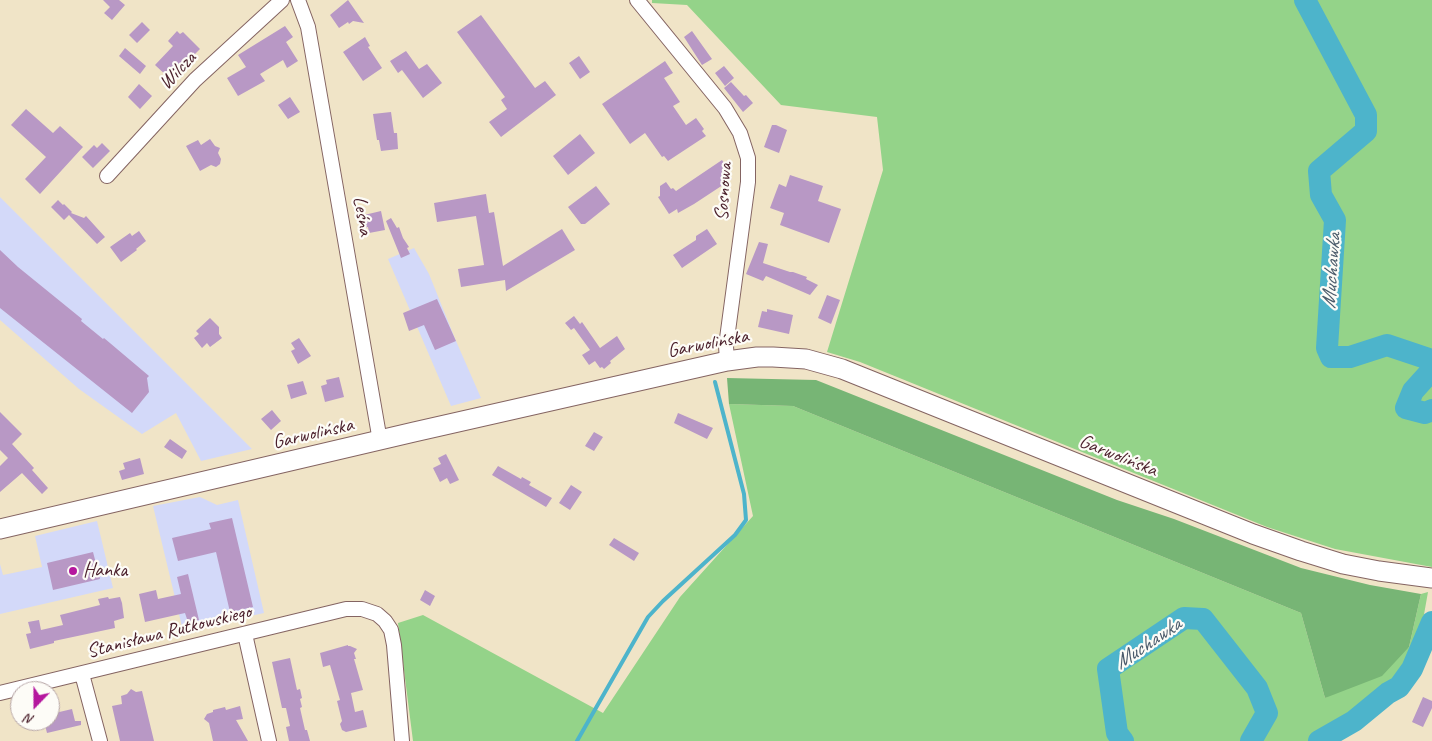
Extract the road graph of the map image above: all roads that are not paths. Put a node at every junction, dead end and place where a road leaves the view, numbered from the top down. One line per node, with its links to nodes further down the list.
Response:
1 (282, 0): 4 (street, Wilcza)
2 (298, 0): 6 (street, Leśna)
3 (637, 0): 5 (street, Sosnowa)
4 (108, 176)
5 (727, 361): 6 (main road, Garwolińska); 8 (main road, Garwolińska)
6 (380, 441): 7 (main road, Garwolińska)
7 (0, 529)
8 (1432, 578)
9 (245, 634): 10 (street, Stanisława Rutkowskiego); 13 (street); 14 (street, Stanisława Rutkowskiego)
10 (82, 674): 11 (street, Stanisława Rutkowskiego); 12 (street)
11 (0, 693)
12 (100, 741)
13 (269, 741)
14 (402, 741)

